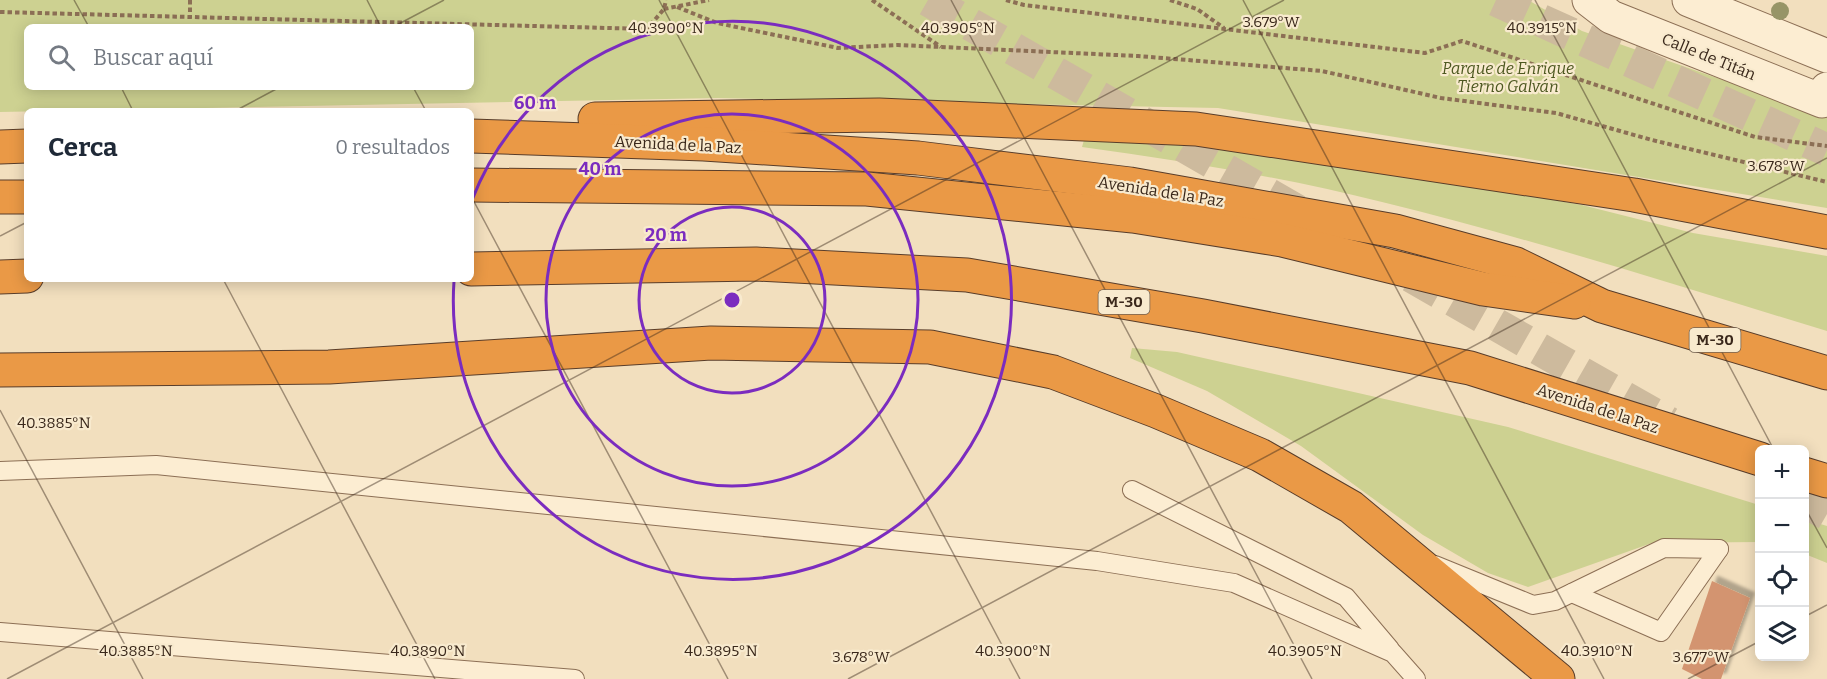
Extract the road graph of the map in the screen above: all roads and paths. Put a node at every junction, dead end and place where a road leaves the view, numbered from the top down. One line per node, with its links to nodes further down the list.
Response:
1 (190, 0): 14 (path)
2 (666, 0): 12 (path)
3 (709, 0): 11 (path)
4 (873, 0): 16 (path)
5 (1006, 0): 15 (path)
6 (1170, 0): 10 (path)
7 (1181, 0): 10 (path)
8 (1589, 0): 18 (street, Calle de Titán)
9 (1689, 0): 17 (street)
10 (1186, 5): 15 (path)
11 (676, 7): 12 (path); 16 (path)
12 (664, 9): 14 (path)
13 (0, 12): 14 (path)
14 (190, 18)
15 (1227, 29): 21 (path)
16 (941, 48): 23 (path)
17 (1827, 56)
18 (1827, 89)
19 (474, 136): 27 (highway); 31 (highway, Avenida de la Paz / M-30)
20 (24, 146): 22 (highway)
21 (1827, 146)
22 (0, 147)
23 (1827, 182)
24 (474, 185): 31 (highway)
25 (0, 197): 26 (highway)
26 (24, 197)
27 (1827, 232)
28 (474, 269): 34 (highway, Avenida de la Paz / M-30)
29 (24, 276): 30 (highway)
30 (0, 277)
31 (1602, 306): 33 (highway, Avenida de la Paz / M-30)
32 (0, 370): 39 (highway)
33 (1827, 373)
34 (1755, 457)
35 (0, 471): 42 (lane)
36 (1809, 476): 37 (highway)
37 (1827, 481)
38 (1132, 490): 42 (lane)
39 (1415, 557): 40 (lane); 45 (highway)
40 (1572, 593): 40 (lane)
41 (0, 632): 43 (lane)
42 (1393, 653): 44 (lane)
43 (575, 679)
44 (1416, 679)
45 (1558, 679)

